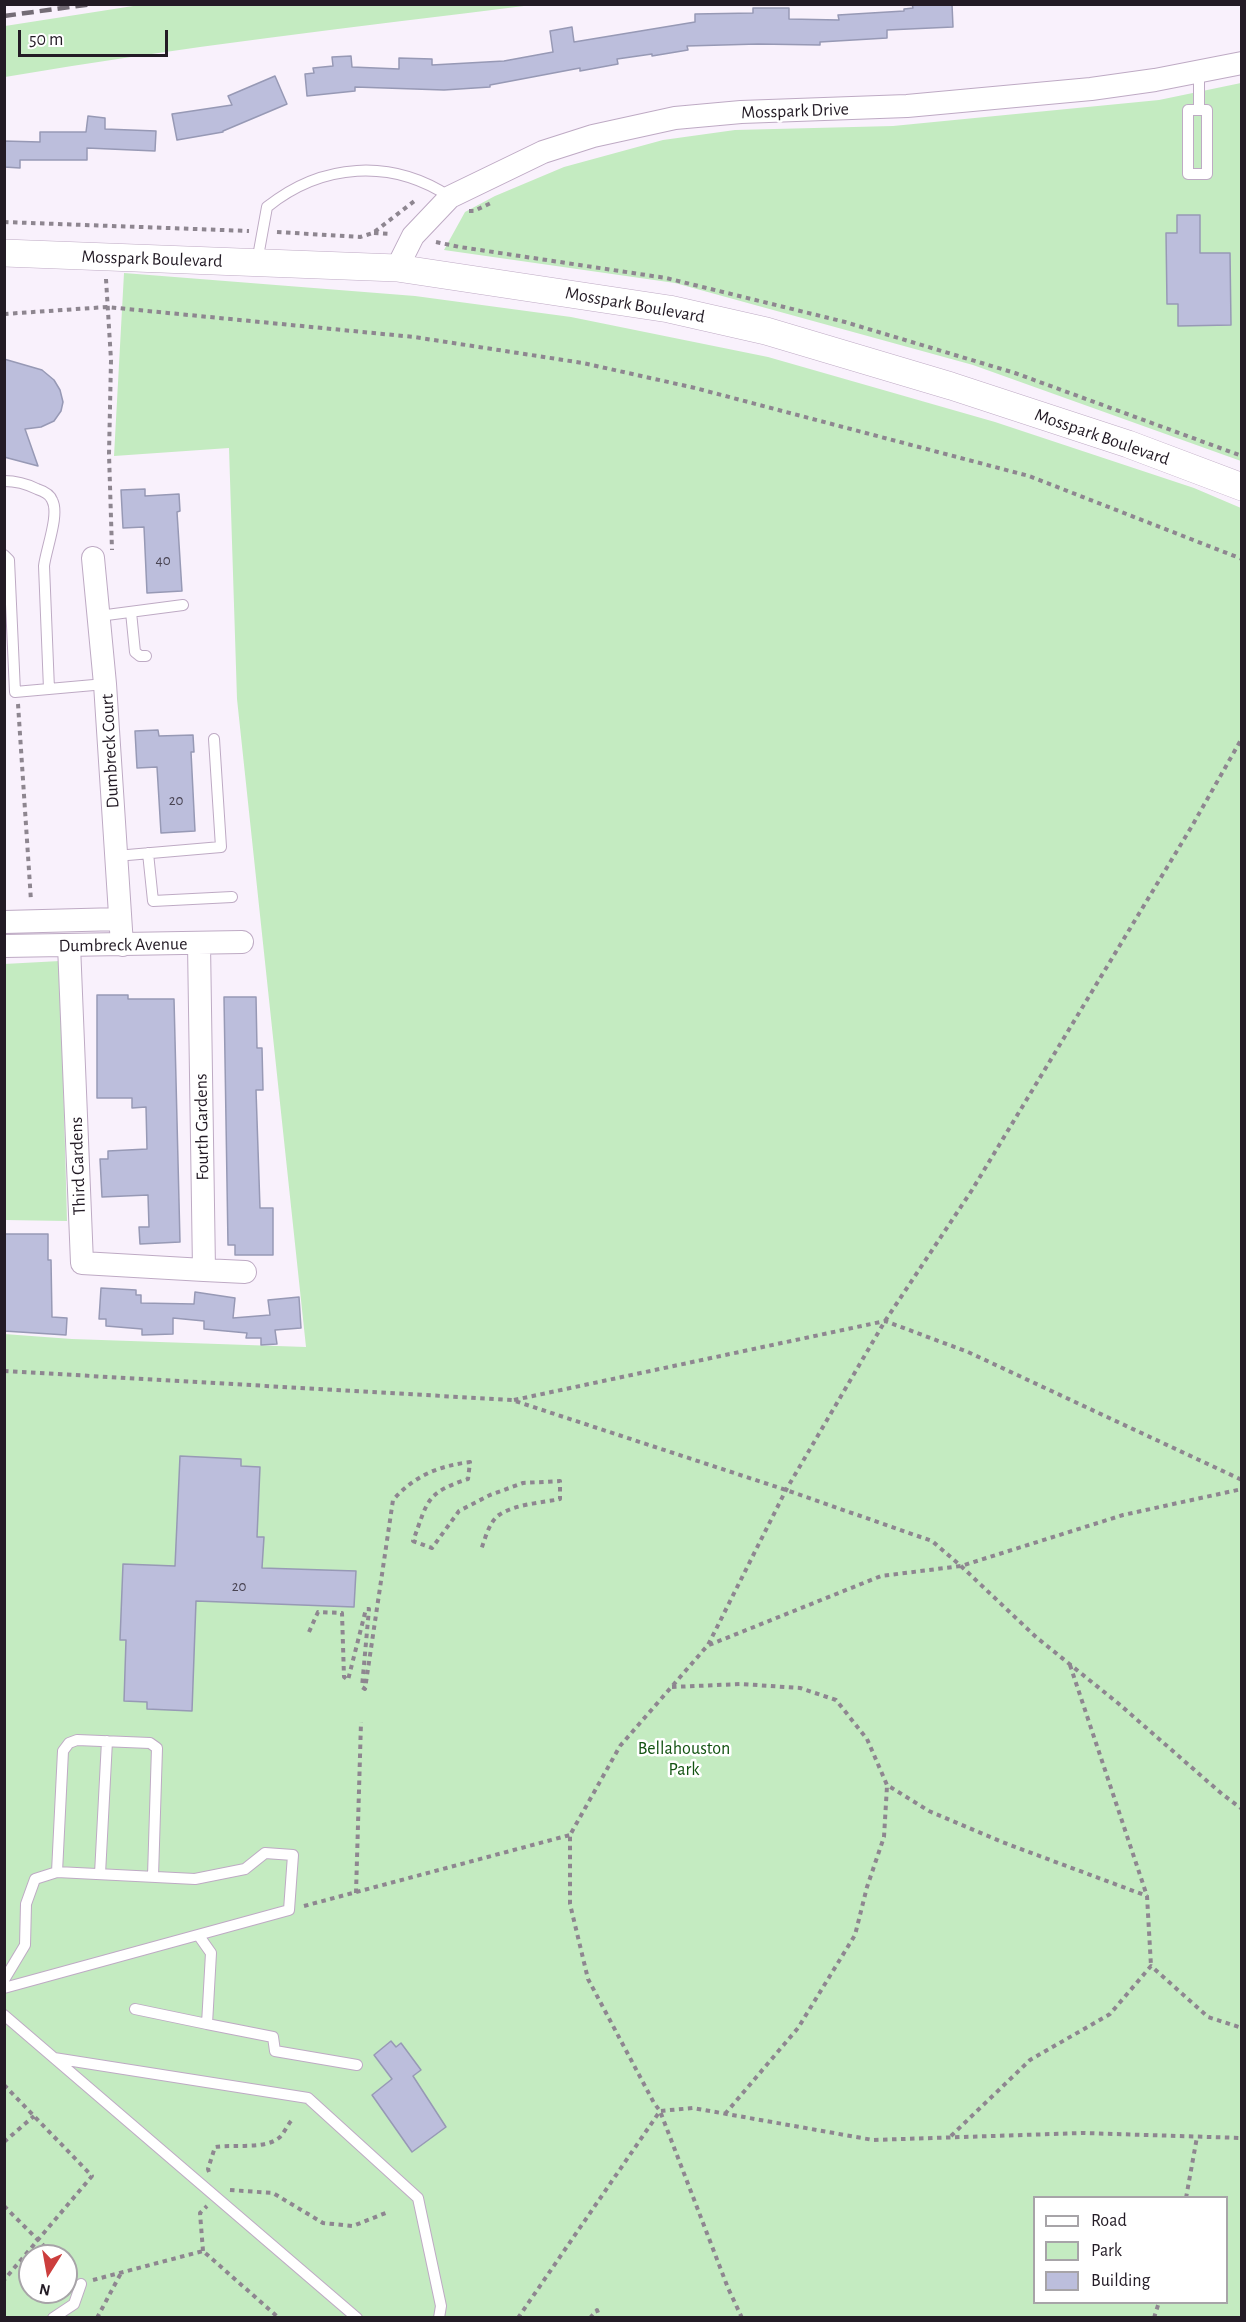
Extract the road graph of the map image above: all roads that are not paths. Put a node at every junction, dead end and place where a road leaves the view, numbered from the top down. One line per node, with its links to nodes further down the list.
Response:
1 (1242, 63): 2 (street, Mosspark Drive)
2 (1199, 72): 3 (lane); 4 (street, Mosspark Drive)
3 (1199, 110): 3 (lane)
4 (444, 204): 6 (lane); 7 (street, Mosspark Drive)
5 (4, 253): 6 (street, Mosspark Boulevard)
6 (257, 263): 7 (street, Mosspark Boulevard)
7 (397, 268): 9 (street, Mosspark Boulevard)
8 (4, 481): 17 (lane)
9 (1242, 487)
10 (4, 555): 17 (lane)
11 (93, 558): 14 (street, Dumbreck Court)
12 (183, 604): 13 (lane)
13 (131, 612): 14 (lane); 15 (lane)
14 (99, 616): 16 (street, Dumbreck Court)
15 (146, 656)
16 (105, 684): 17 (lane); 20 (street, Dumbreck Court)
17 (49, 689)
18 (214, 739): 19 (lane)
19 (148, 853): 20 (lane); 21 (lane)
20 (116, 856): 22 (street, Dumbreck Court)
21 (232, 897)
22 (120, 919): 23 (street, Dumbreck Avenue); 27 (street, Dumbreck Court)
23 (4, 922)
24 (242, 942): 25 (street, Dumbreck Avenue)
25 (199, 944): 27 (street, Dumbreck Avenue); 29 (street, Fourth Gardens)
26 (69, 945): 27 (street, Dumbreck Avenue); 28 (street, Dumbreck Avenue); 29 (street, Third Gardens)
27 (122, 945)
28 (4, 946)
29 (204, 1270): 30 (street)
30 (244, 1272)
31 (106, 1741): 32 (lane); 33 (lane); 34 (lane)
32 (57, 1872): 33 (lane); 36 (lane)
33 (100, 1874): 34 (lane)
34 (153, 1876): 35 (lane)
35 (199, 1936): 37 (lane); 40 (lane)
36 (4, 1980)
37 (4, 1988)
38 (135, 2009): 40 (lane)
39 (4, 2015): 41 (lane)
40 (207, 2024): 42 (lane)
41 (54, 2058): 45 (lane); 46 (lane)
42 (357, 2065)
43 (81, 2284): 44 (lane)
44 (53, 2318)
45 (357, 2318)
46 (439, 2318)

